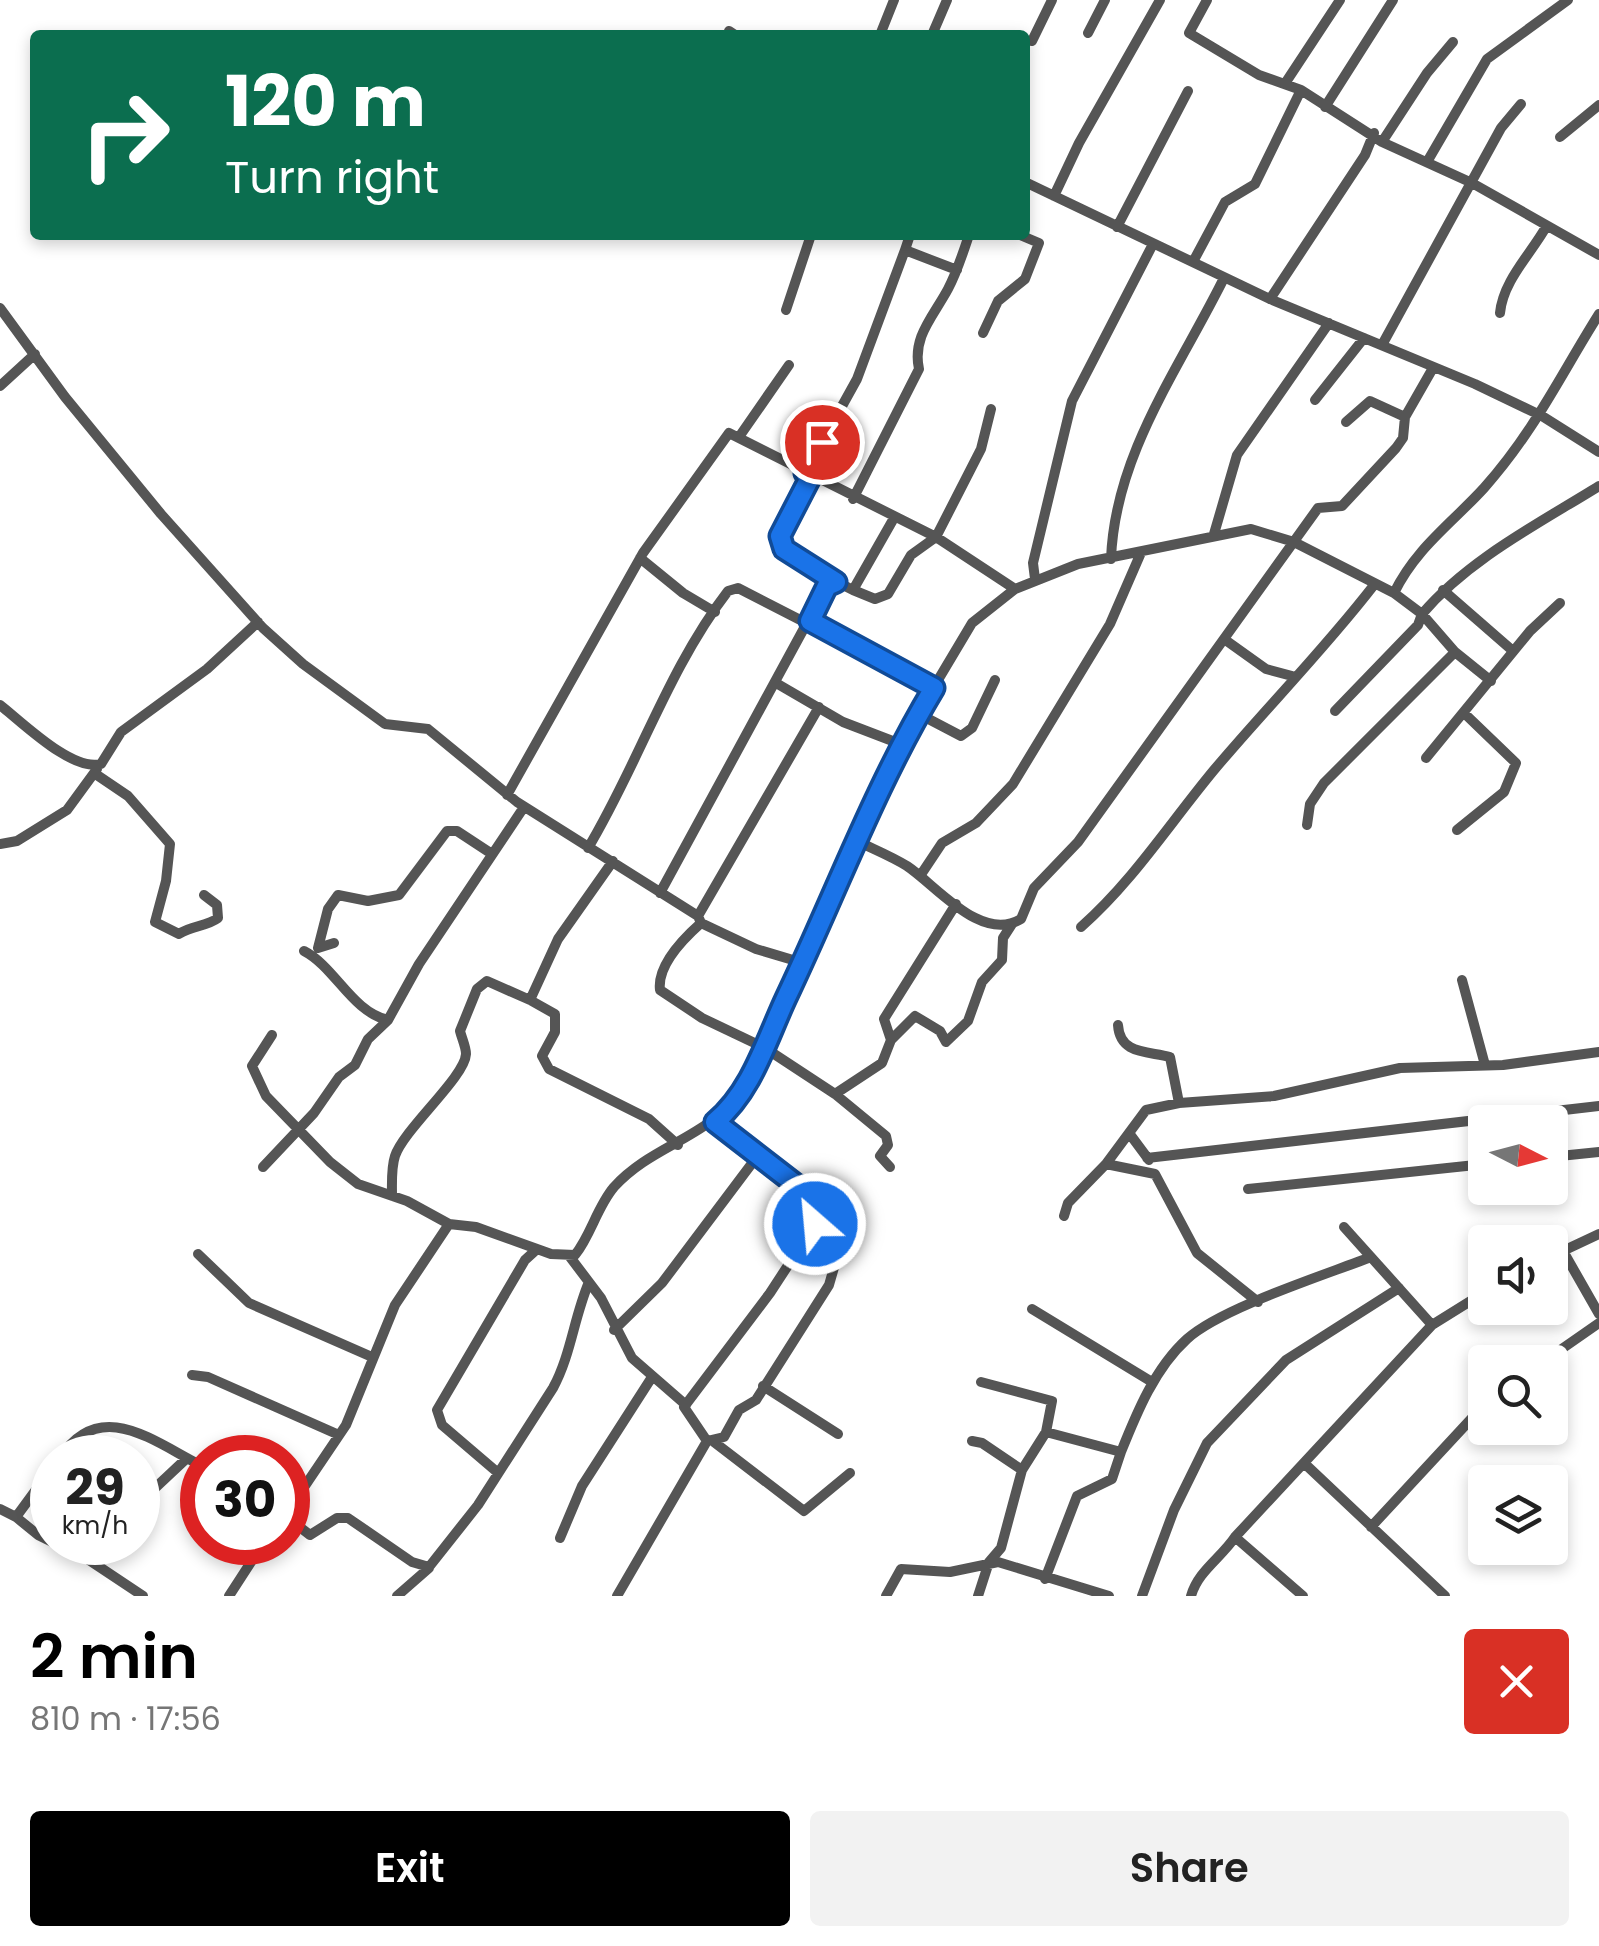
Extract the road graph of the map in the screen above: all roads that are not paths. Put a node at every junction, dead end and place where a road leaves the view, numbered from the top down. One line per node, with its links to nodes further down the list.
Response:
1 (894, 0): 10 (street)
2 (947, 0): 11 (street)
3 (1052, 0): 13 (street)
4 (1105, 0): 12 (street)
5 (1160, 0): 26 (street)
6 (1207, 0): 15 (street)
7 (1340, 0): 15 (street)
8 (1393, 0): 20 (street)
9 (1568, 0): 23 (street)
10 (882, 30)
11 (934, 30)
12 (1088, 32)
13 (1032, 41)
14 (1453, 42): 22 (street)
15 (1286, 82): 16 (street)
16 (1300, 90): 20 (street); 36 (street)
17 (1188, 91): 28 (street)
18 (1521, 104): 24 (street)
19 (1599, 105): 21 (street)
20 (1325, 107): 22 (street)
21 (1560, 136)
22 (1378, 138): 23 (street); 39 (street)
23 (1427, 162): 24 (street)
24 (1472, 183): 27 (street); 47 (street)
25 (1030, 184): 26 (street)
26 (1054, 196): 28 (street)
27 (1546, 226): 35 (street); 42 (street)
28 (1118, 228): 33 (street)
29 (1030, 238): 45 (street)
30 (809, 240): 41 (street)
31 (908, 240): 34 (street)
32 (967, 240): 37 (street)
33 (1153, 244): 36 (street); 69 (street)
34 (905, 250): 37 (street); 59 (street)
35 (1599, 255)
36 (1194, 260): 38 (street)
37 (957, 270): 61 (street)
38 (1224, 278): 39 (street); 68 (street)
39 (1270, 299): 44 (street)
40 (0, 308): 48 (street)
41 (786, 310)
42 (1500, 313)
43 (1599, 314): 54 (street)
44 (1329, 323): 46 (street); 63 (street)
45 (983, 333)
46 (1364, 338): 47 (street); 52 (street)
47 (1382, 345): 50 (street)
48 (35, 354): 51 (street); 80 (street)
49 (789, 365): 57 (street)
50 (1433, 368): 54 (street); 55 (street)
51 (0, 386)
52 (1315, 400)
53 (991, 410): 64 (street)
54 (1542, 416): 58 (street); 75 (street)
55 (1406, 417): 56 (street); 65 (street)
56 (1346, 422)
57 (739, 437): 59 (street); 67 (street)
58 (1599, 452)
59 (808, 474): 61 (street); 70 (street)
60 (1599, 486): 74 (street)
61 (853, 499): 62 (street)
62 (894, 518): 64 (street); 73 (street)
63 (1214, 534): 65 (street); 66 (street)
64 (936, 537): 72 (street); 73 (street)
65 (1294, 542): 71 (street); 81 (street)
66 (1140, 555): 68 (street); 106 (street)
67 (640, 558): 77 (street); 97 (street)
68 (1111, 559): 69 (street)
69 (1035, 579): 72 (street)
70 (836, 582): 73 (street); 79 (street)
71 (1374, 585): 75 (street); 84 (street)
72 (1015, 589): 88 (street)
73 (853, 590)
74 (1443, 590): 78 (street); 82 (street)
75 (1394, 593): 78 (street)
76 (1560, 603): 82 (street)
77 (714, 612): 79 (street); 103 (street)
78 (1422, 614): 83 (street); 91 (street)
79 (810, 621): 87 (street); 88 (street)
80 (258, 622): 96 (street); 97 (street)
81 (1224, 640): 84 (street); 111 (street)
82 (1513, 651): 86 (street)
83 (1456, 652): 86 (street); 99 (street)
84 (1292, 676): 112 (street)
85 (994, 680): 93 (street)
86 (1490, 681): 92 (street)
87 (776, 683): 90 (street); 107 (street)
88 (934, 688): 93 (street)
89 (0, 705): 96 (street)
90 (819, 707): 94 (street); 110 (street)
91 (1335, 710)
92 (1464, 713): 95 (street); 100 (street)
93 (918, 714): 94 (street)
94 (903, 745): 101 (street)
95 (1426, 758)
96 (97, 769): 102 (street); 108 (street)
97 (507, 795): 98 (street)
98 (524, 807): 103 (street); 104 (street)
99 (1307, 825)
100 (1457, 830)
101 (857, 841): 106 (street); 115 (street)
102 (0, 844)
103 (588, 848): 105 (street)
104 (492, 854): 113 (street); 118 (street)
105 (613, 862): 107 (street); 117 (street)
106 (920, 876): 109 (street)
107 (660, 893): 110 (street)
108 (204, 895)
109 (956, 904): 111 (street); 121 (street)
110 (699, 920): 115 (street); 122 (street)
111 (1012, 924): 121 (street)
112 (1082, 927)
113 (334, 943)
114 (304, 951): 118 (street)
115 (803, 963): 122 (street)
116 (1462, 980): 124 (street)
117 (530, 1000): 131 (street); 142 (street)
118 (388, 1020): 129 (street)
119 (1118, 1025): 126 (street)
120 (272, 1036): 129 (street)
121 (891, 1040): 125 (street)
122 (765, 1048): 125 (street); 128 (street)
123 (1599, 1052): 124 (street)
124 (1485, 1066): 126 (street)
125 (834, 1094): 139 (street)
126 (1178, 1103): 130 (street)
127 (1599, 1106): 135 (street)
128 (715, 1122): 131 (street); 134 (street)
129 (298, 1128): 137 (street); 142 (street)
130 (1128, 1133): 135 (street); 136 (street)
131 (678, 1145): 154 (street)
132 (1599, 1152): 133 (street)
133 (1568, 1155)
134 (756, 1158): 143 (street); 164 (street)
135 (1147, 1158): 140 (street)
136 (1106, 1164): 140 (street); 144 (street)
137 (263, 1166)
138 (1468, 1166): 141 (street)
139 (890, 1167)
140 (1155, 1174): 158 (street)
141 (1248, 1188)
142 (392, 1196): 146 (street)
143 (821, 1204): 145 (street); 147 (street)
144 (1064, 1216)
145 (853, 1222)
146 (449, 1224): 151 (street); 166 (street)
147 (815, 1224): 171 (street); 172 (street)
148 (1344, 1227): 153 (street)
149 (1599, 1234): 150 (street)
150 (1568, 1248)
151 (536, 1250): 154 (street); 185 (street)
152 (198, 1254): 166 (street)
153 (1371, 1257): 157 (street); 158 (street)
154 (570, 1258): 156 (street)
155 (1568, 1259): 161 (street)
156 (589, 1282): 164 (street); 185 (street)
157 (1398, 1288): 163 (street); 210 (street)
158 (1258, 1302): 170 (street)
159 (1468, 1303): 163 (street)
160 (1032, 1309): 170 (street)
161 (1599, 1314)
162 (1599, 1323): 165 (street)
163 (1432, 1326): 182 (street)
164 (614, 1330): 168 (street)
165 (1567, 1345)
166 (372, 1357): 178 (street)
167 (192, 1375): 178 (street)
168 (652, 1377): 172 (street); 196 (street)
169 (980, 1382): 174 (street)
170 (1152, 1382): 181 (street)
171 (763, 1386): 175 (street); 179 (street)
172 (686, 1404): 179 (street)
173 (1468, 1422): 192 (street)
174 (1046, 1432): 181 (street); 184 (street)
175 (838, 1434)
176 (82, 1435): 177 (street)
177 (134, 1435)
178 (340, 1435): 187 (street)
179 (711, 1441): 186 (street); 206 (street)
180 (972, 1442): 184 (street)
181 (1122, 1452): 201 (street)
182 (1304, 1462): 192 (street); 195 (street)
183 (180, 1465): 188 (street)
184 (1022, 1470): 197 (street)
185 (497, 1472): 200 (street)
186 (850, 1473)
187 (310, 1478)
188 (160, 1483)
189 (30, 1499): 191 (street)
190 (0, 1509): 191 (street)
191 (16, 1518): 193 (street)
192 (1371, 1527): 213 (street)
193 (30, 1529)
194 (310, 1535): 200 (street)
195 (1234, 1537): 211 (street); 212 (street)
196 (560, 1538)
197 (989, 1562): 201 (street); 207 (street); 208 (street)
198 (96, 1565): 203 (street)
199 (249, 1565): 204 (street)
200 (430, 1567): 205 (street)
201 (1045, 1579): 202 (street)
202 (1071, 1591): 209 (street)
203 (143, 1596)
204 (229, 1596)
205 (398, 1596)
206 (617, 1596)
207 (886, 1596)
208 (978, 1596)
209 (1109, 1596)
210 (1142, 1596)
211 (1191, 1596)
212 (1302, 1596)
213 (1445, 1596)

